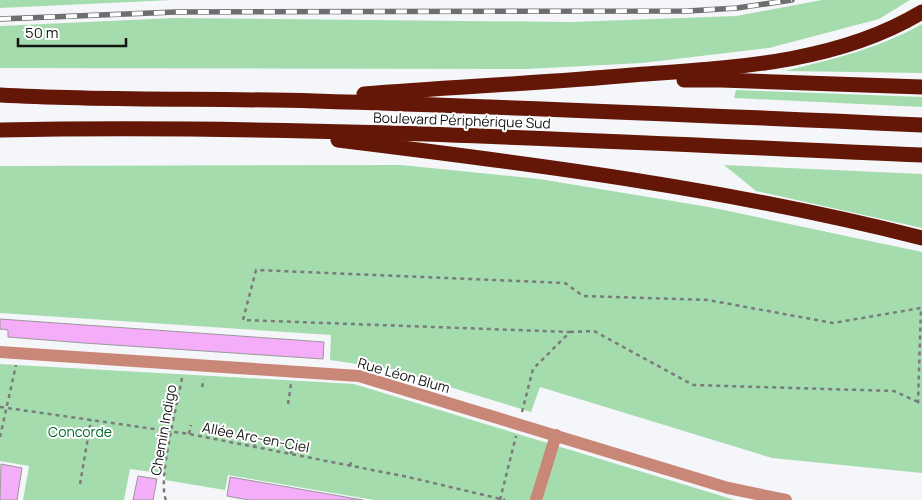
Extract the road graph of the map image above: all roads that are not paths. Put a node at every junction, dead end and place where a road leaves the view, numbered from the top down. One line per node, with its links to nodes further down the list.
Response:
1 (922, 12): 2 (highway)
2 (512, 85): 3 (highway); 7 (highway)
3 (922, 87)
4 (0, 95): 5 (highway)
5 (73, 99): 6 (highway); 7 (highway)
6 (0, 100)
7 (280, 100): 8 (highway)
8 (922, 125)
9 (0, 130): 10 (highway, Boulevard Périphérique Sud)
10 (254, 130): 11 (highway, Boulevard Périphérique Sud); 12 (highway)
11 (922, 155)
12 (922, 238)
13 (0, 352): 14 (street, Rue Léon Blum)
14 (556, 435): 15 (street); 16 (street, Rue Léon Blum)
15 (536, 500)
16 (786, 500)

